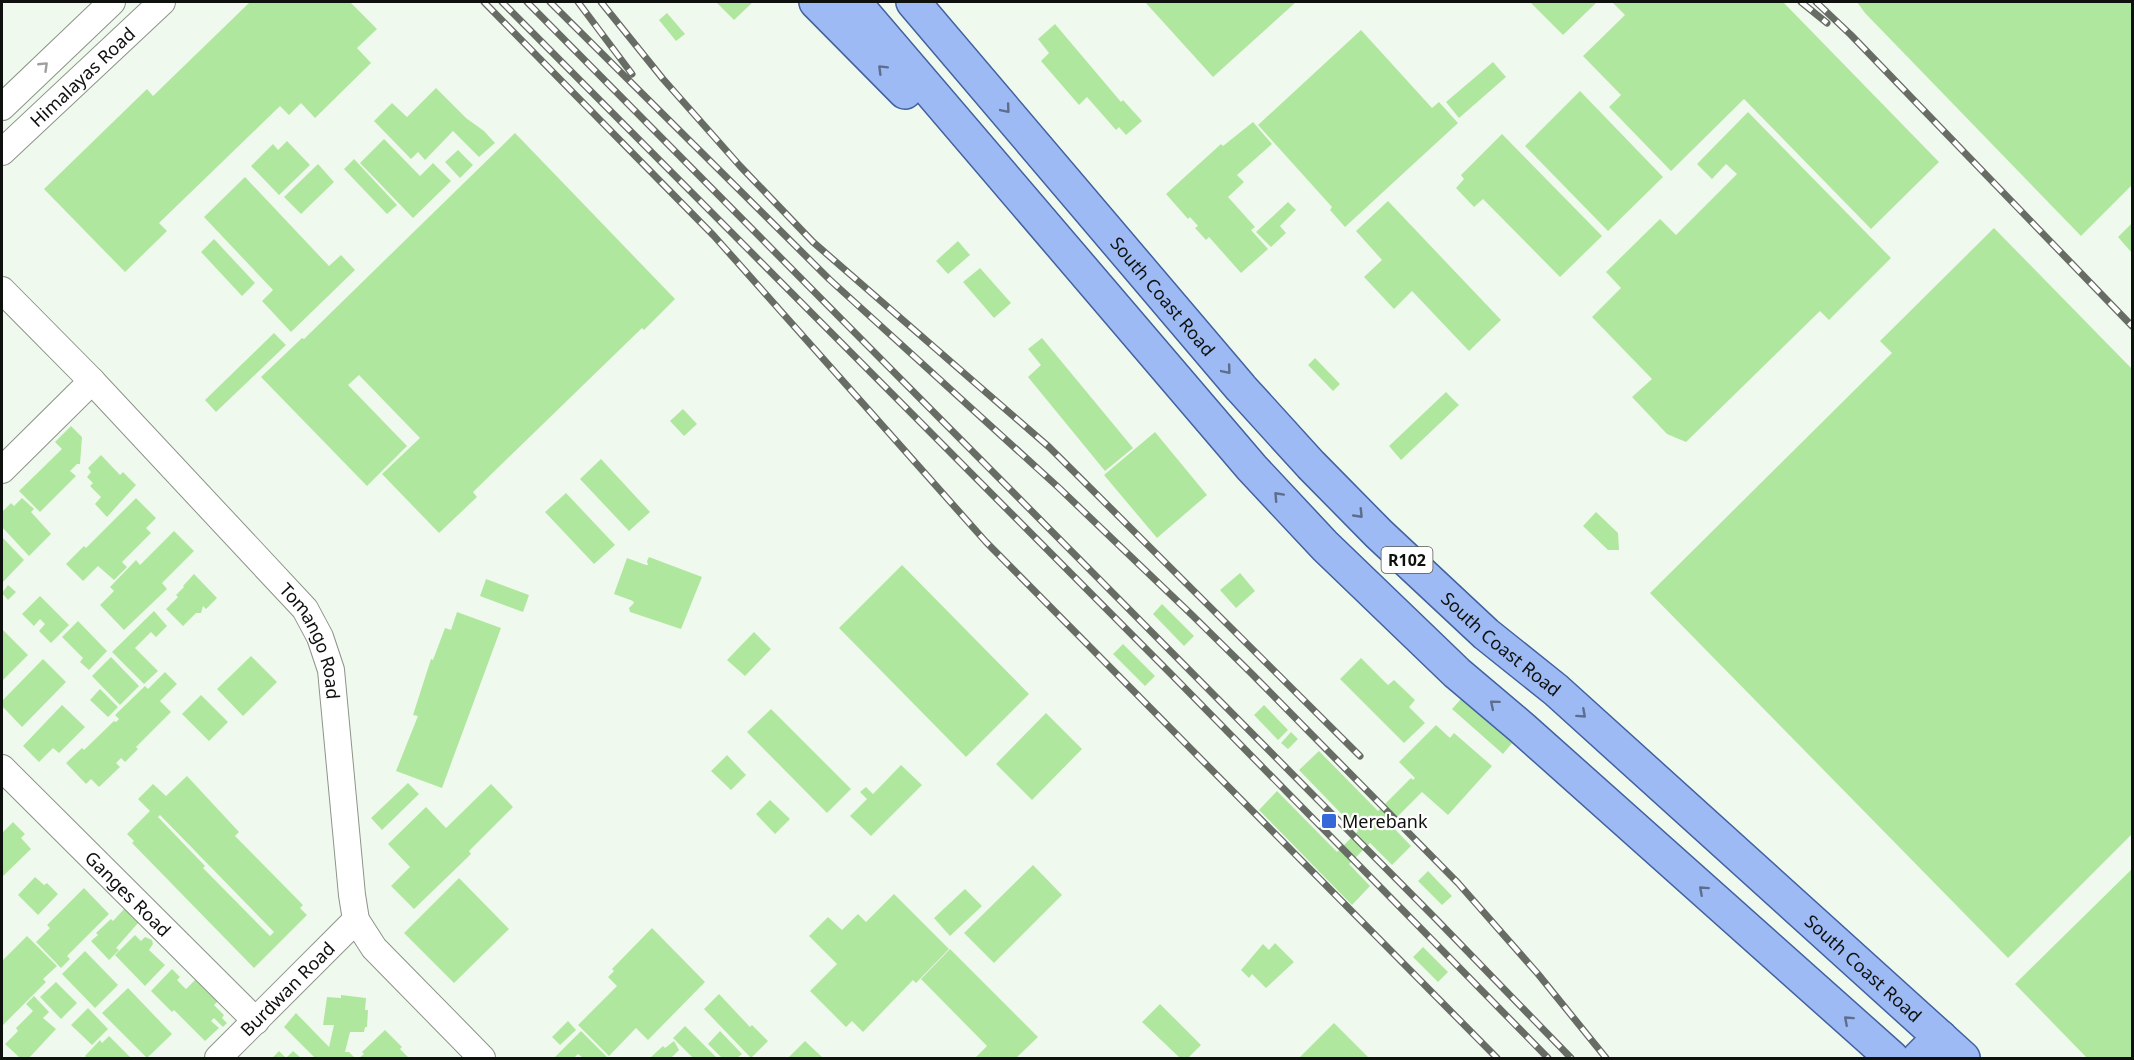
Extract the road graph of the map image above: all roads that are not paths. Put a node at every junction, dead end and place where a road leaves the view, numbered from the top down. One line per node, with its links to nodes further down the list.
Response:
1 (112, 2): 8 (street, Himalayas Road, one-way to 1)
2 (162, 2): 10 (street, Himalayas Road)
3 (816, 2): 9 (main road, one-way to 3)
4 (854, 2): 9 (main road, R102)
5 (913, 2): 7 (main road, South Coast Road / R102)
6 (929, 2): 7 (main road)
7 (984, 83): 12 (main road, South Coast Road / R102, one-way to 12)
8 (2, 106)
9 (976, 145): 13 (main road, R102)
10 (2, 152)
11 (2, 290): 14 (street, Tomango Road)
12 (1161, 293): 13 (main road); 16 (main road, South Coast Road / R102, one-way to 16)
13 (1129, 325): 17 (main road, R102, one-way to 13)
14 (92, 381): 15 (street); 19 (street, Tomango Road)
15 (2, 470)
16 (1556, 690): 17 (main road); 21 (main road, South Coast Road / R102, one-way to 21)
17 (1522, 728): 24 (main road, R102, one-way to 17)
18 (2, 768): 20 (street, Ganges Road)
19 (356, 920): 20 (street, Burdwan Road); 23 (street, Tomango Road)
20 (256, 1020): 22 (street, Burdwan Road)
21 (1941, 1052)
22 (218, 1059)
23 (482, 1059)
24 (1892, 1059)

